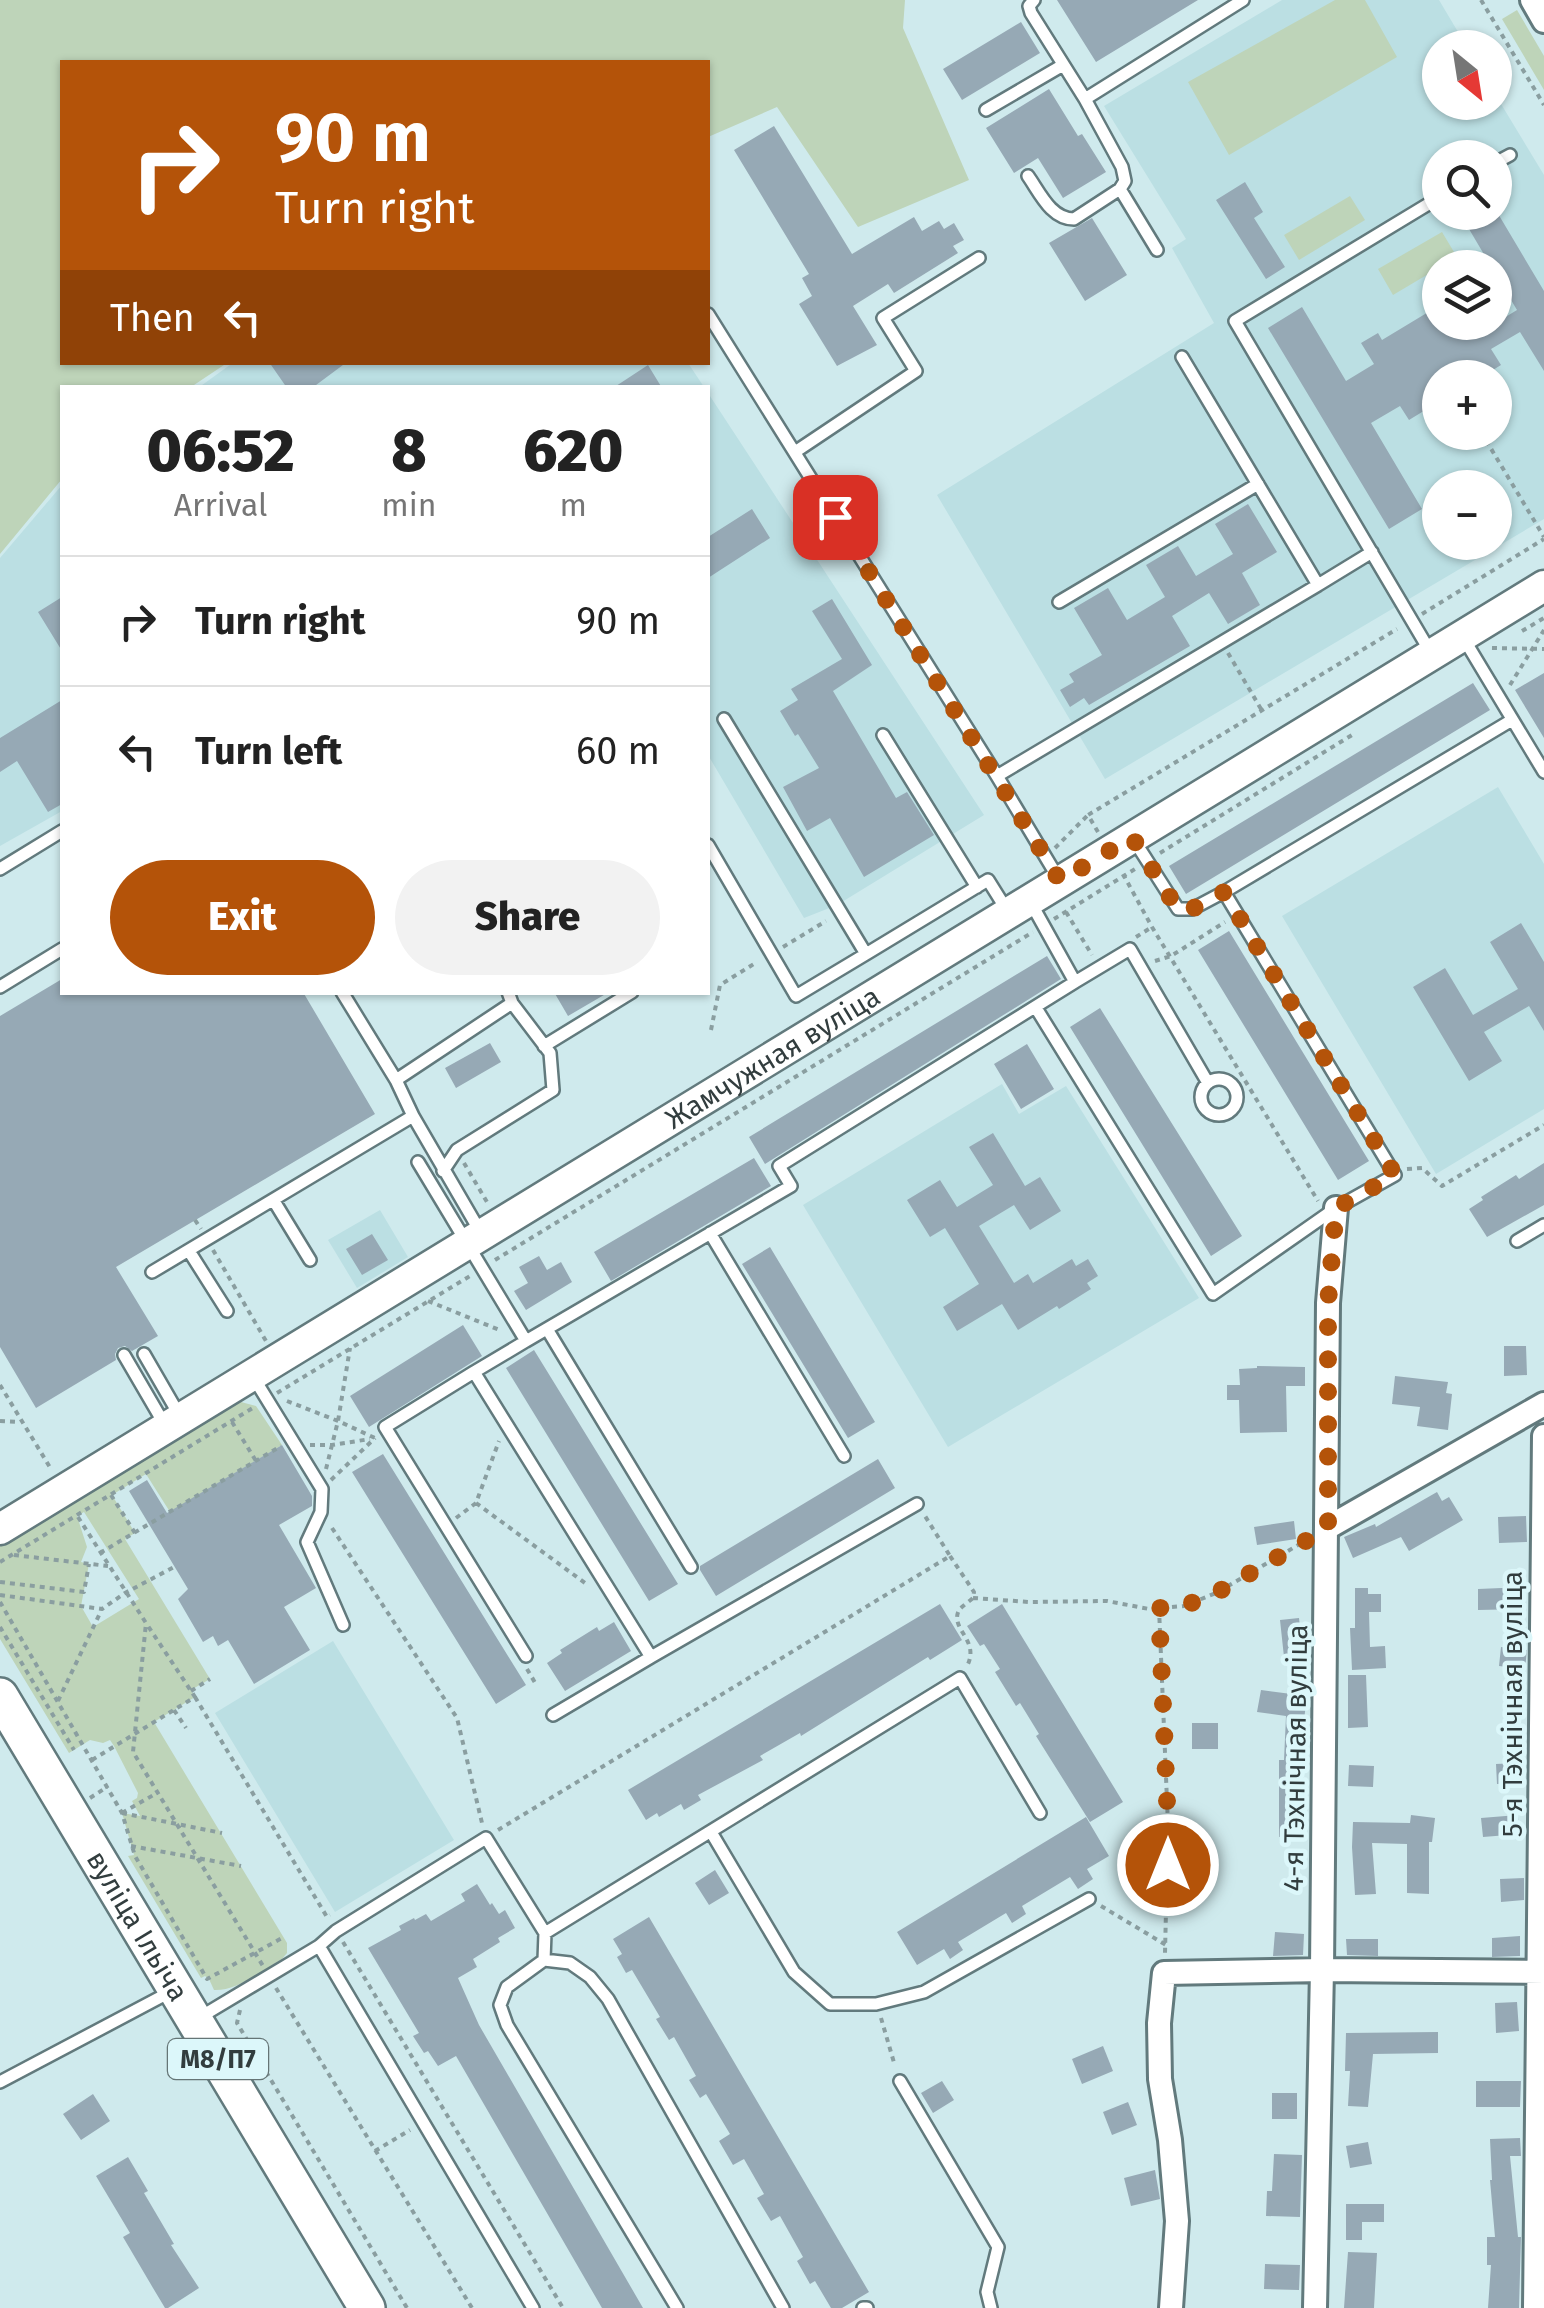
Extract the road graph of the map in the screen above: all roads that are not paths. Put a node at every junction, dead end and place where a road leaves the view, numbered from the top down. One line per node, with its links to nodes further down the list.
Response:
1 (1034, 0): 5 (lane)
2 (1243, 0): 6 (lane)
3 (1532, 0): 4 (street)
4 (1544, 21)
5 (1062, 64): 6 (lane); 7 (lane)
6 (1085, 99): 9 (lane)
7 (986, 110)
8 (1028, 176): 9 (lane)
9 (1120, 189): 11 (lane)
10 (1422, 208): 17 (lane)
11 (1157, 250)
12 (979, 258): 15 (lane)
13 (710, 317): 15 (lane)
14 (1182, 356): 16 (lane)
15 (794, 452): 27 (lane)
16 (1258, 484): 18 (lane); 20 (lane)
17 (1372, 552): 18 (lane); 22 (lane)
18 (1318, 584): 27 (lane)
19 (1544, 586): 21 (main road, Жамчужная вуліца)
20 (1059, 602)
21 (1469, 647): 22 (main road, Жамчужная вуліца); 24 (lane)
22 (1430, 654): 30 (main road, Жамчужная вуліца)
23 (724, 719): 37 (lane)
24 (1512, 720): 26 (lane); 34 (lane)
25 (883, 735): 33 (lane)
26 (1544, 772)
27 (997, 776): 32 (lane)
28 (60, 833): 31 (lane)
29 (710, 849): 37 (lane)
30 (1140, 849): 32 (main road, Жамчужная вуліца); 34 (lane)
31 (0, 869)
32 (1060, 881): 35 (main road, Жамчужная вуліца)
33 (977, 887): 35 (lane); 37 (lane)
34 (1224, 892): 51 (lane)
35 (1026, 913): 38 (lane); 53 (main road, Жамчужная вуліца)
36 (60, 950): 39 (lane)
37 (866, 954)
38 (1074, 982): 43 (lane); 46 (lane)
39 (0, 986)
40 (344, 995): 45 (lane)
41 (627, 995): 44 (lane)
42 (510, 998): 44 (lane); 45 (lane)
43 (1036, 1008): 51 (lane); 54 (lane)
44 (544, 1046): 49 (lane)
45 (396, 1080): 47 (lane)
46 (1208, 1083)
47 (412, 1116): 49 (lane); 50 (lane)
48 (418, 1162): 53 (lane)
49 (443, 1171): 53 (lane)
50 (274, 1201): 56 (lane); 57 (lane)
51 (1336, 1208): 71 (street, 4-я Тэхнічная вуліца)
52 (1544, 1225): 55 (lane)
53 (480, 1229): 61 (lane); 64 (main road, Жамчужная вуліца)
54 (710, 1233): 60 (lane); 69 (lane)
55 (1517, 1241)
56 (189, 1251): 58 (lane); 59 (lane)
57 (310, 1260)
58 (152, 1272)
59 (227, 1311)
60 (547, 1328): 61 (lane); 73 (lane)
61 (526, 1340): 65 (lane)
62 (144, 1354): 67 (lane)
63 (124, 1355): 67 (lane)
64 (264, 1368): 67 (main road, Жамчужная вуліца); 74 (lane)
65 (474, 1372): 75 (lane); 76 (lane)
66 (1544, 1404): 71 (street)
67 (174, 1422): 72 (main road, Жамчужная вуліца)
68 (1544, 1436): 86 (street, 5-я Тэхнічная вуліца)
69 (844, 1456)
70 (917, 1504): 76 (lane)
71 (1328, 1528): 85 (street, 4-я Тэхнічная вуліца)
72 (6, 1542)
73 (691, 1568)
74 (344, 1626)
75 (526, 1656)
76 (651, 1657): 78 (lane)
77 (4, 1709): 87 (main road, вуліца Ільіча / М8/П7)
78 (553, 1716)
79 (1040, 1813): 80 (lane)
80 (711, 1832): 81 (lane); 82 (lane)
81 (1088, 1899)
82 (545, 1932): 83 (lane); 84 (lane)
83 (319, 1946): 88 (lane); 92 (lane)
84 (544, 1960): 93 (lane); 94 (lane)
85 (1322, 1970): 86 (street); 96 (street); 97 (street, 4-я Тэхнічная вуліца)
86 (1542, 1972): 98 (street, 5-я Тэхнічная вуліца)
87 (176, 1989): 88 (main road, вуліца Ільіча / М8/П7); 89 (lane)
88 (194, 2020): 91 (main road, вуліца Ільіча / М8/П7)
89 (0, 2082)
90 (900, 2082): 95 (lane)
91 (367, 2308)
92 (533, 2308)
93 (677, 2308)
94 (783, 2308)
95 (991, 2308)
96 (1170, 2308)
97 (1316, 2308)
98 (1535, 2308)

